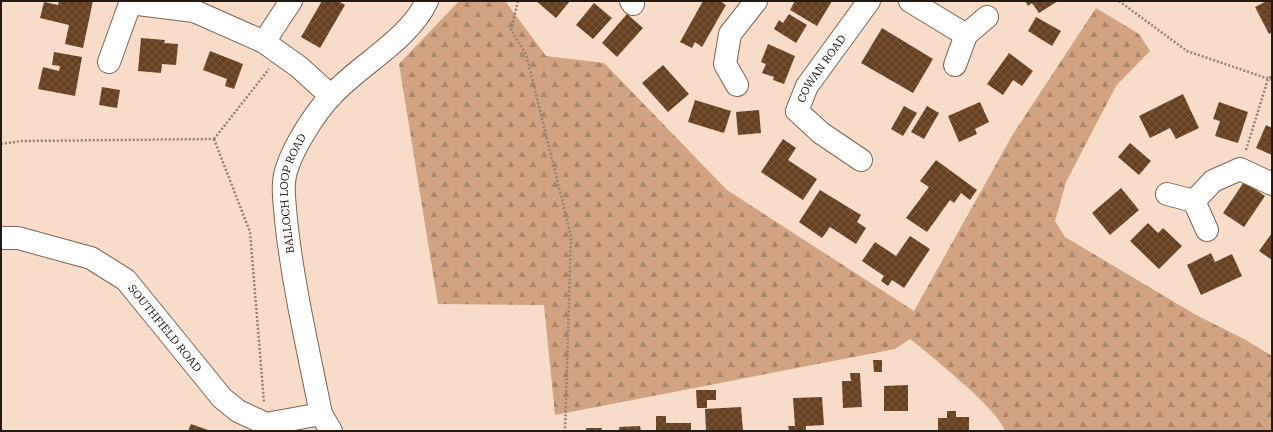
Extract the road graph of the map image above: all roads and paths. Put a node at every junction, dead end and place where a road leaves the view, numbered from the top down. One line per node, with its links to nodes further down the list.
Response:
1 (291, 1): 11 (street)
2 (427, 1): 18 (street, BALLOCH LOOP ROAD)
3 (518, 1): 30 (path)
4 (756, 1): 17 (street)
5 (869, 1): 21 (street, COWAN ROAD)
6 (910, 1): 10 (street)
7 (1120, 1): 15 (path)
8 (130, 2): 11 (street); 12 (street)
9 (987, 17): 10 (street)
10 (966, 35): 13 (street)
11 (272, 48): 18 (street); 19 (path)
12 (109, 62)
13 (955, 65)
14 (1272, 75): 15 (path)
15 (1268, 79): 16 (path); 22 (path)
16 (1272, 80)
17 (737, 85)
18 (331, 96): 28 (street, BALLOCH LOOP ROAD)
19 (214, 139): 20 (path); 29 (path)
20 (1, 144)
21 (860, 160)
22 (1240, 169): 23 (street); 25 (street)
23 (1272, 184)
24 (1167, 194): 25 (street)
25 (1194, 201): 26 (street)
26 (1207, 230)
27 (1, 238): 29 (street, SOUTHFIELD ROAD)
28 (326, 422): 29 (street)
29 (264, 427)
30 (565, 431)

